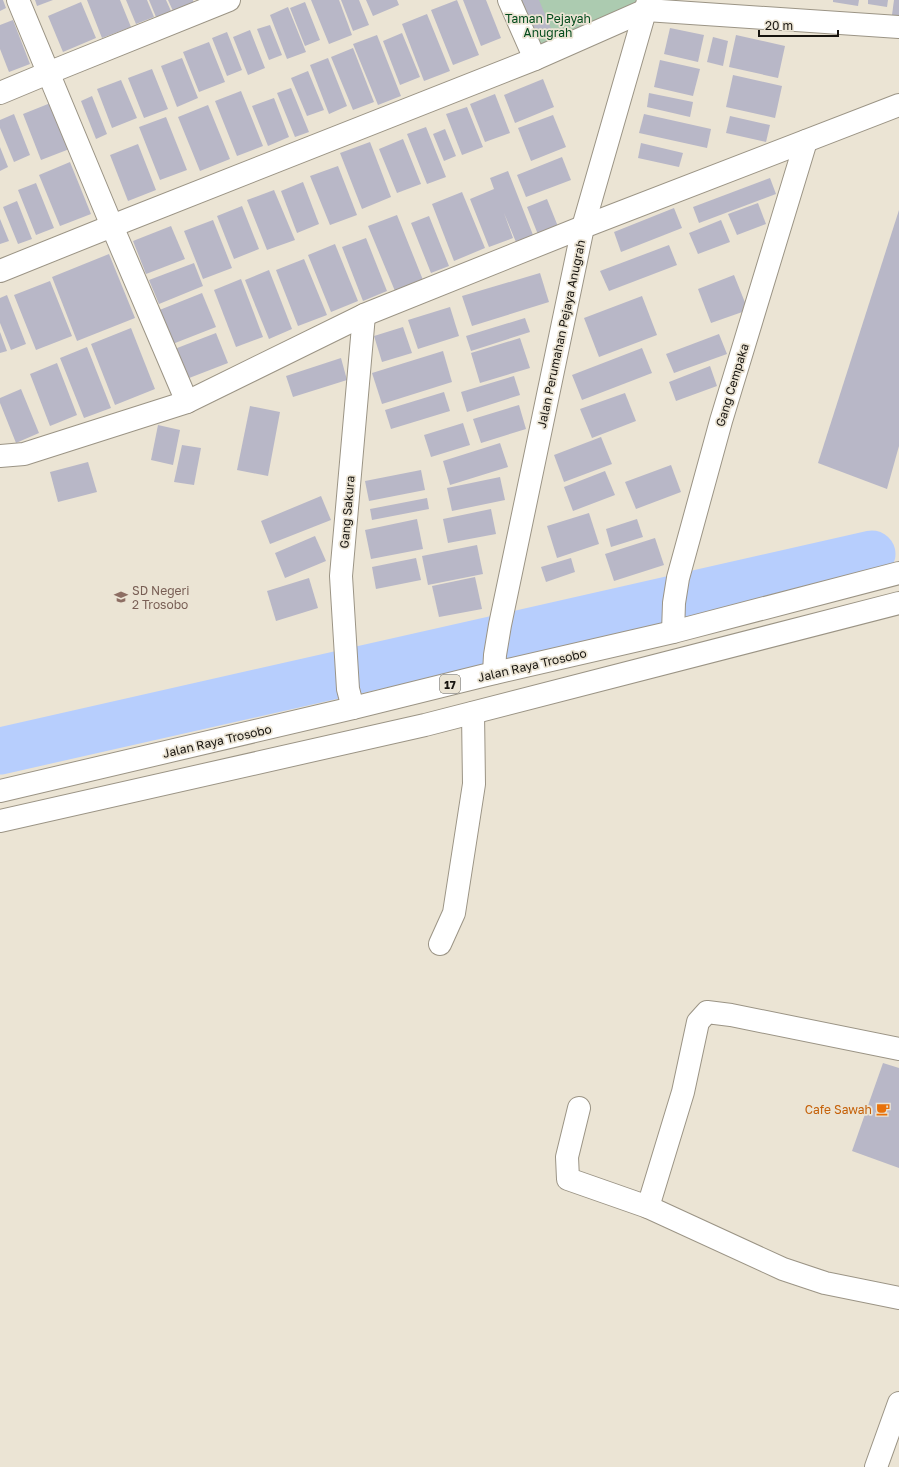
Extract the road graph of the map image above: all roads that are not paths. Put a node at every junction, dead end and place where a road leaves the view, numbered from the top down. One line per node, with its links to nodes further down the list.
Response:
1 (18, 0): 7 (main road)
2 (229, 0): 7 (main road)
3 (509, 0): 6 (main road)
4 (647, 5): 5 (main road); 6 (main road); 12 (main road, Jalan Perumahan Pejaya Anugrah)
5 (899, 27)
6 (535, 59): 11 (main road)
7 (48, 73): 8 (main road); 11 (main road)
8 (0, 94)
9 (899, 106): 10 (main road)
10 (806, 141): 12 (main road); 19 (main road, Gang Cempaka)
11 (112, 226): 13 (main road); 15 (main road)
12 (583, 227): 14 (main road); 20 (main road, Jalan Perumahan Pejaya Anugrah)
13 (0, 271)
14 (364, 315): 15 (main road); 21 (main road, Gang Sakura)
15 (187, 402): 16 (main road)
16 (0, 456)
17 (899, 573): 19 (main road, Jalan Raya Trosobo / 17)
18 (899, 603): 22 (main road)
19 (673, 626): 20 (main road, Jalan Raya Trosobo / 17)
20 (495, 664): 21 (main road, Jalan Raya Trosobo / 17)
21 (351, 698): 23 (main road, Jalan Raya Trosobo / 17)
22 (473, 713): 24 (main road); 25 (main road)
23 (0, 792)
24 (0, 821)
25 (440, 944)
26 (899, 1049): 28 (main road)
27 (579, 1108): 28 (main road)
28 (648, 1207): 29 (main road)
29 (899, 1298)
30 (899, 1403): 31 (main road)
31 (876, 1467)

